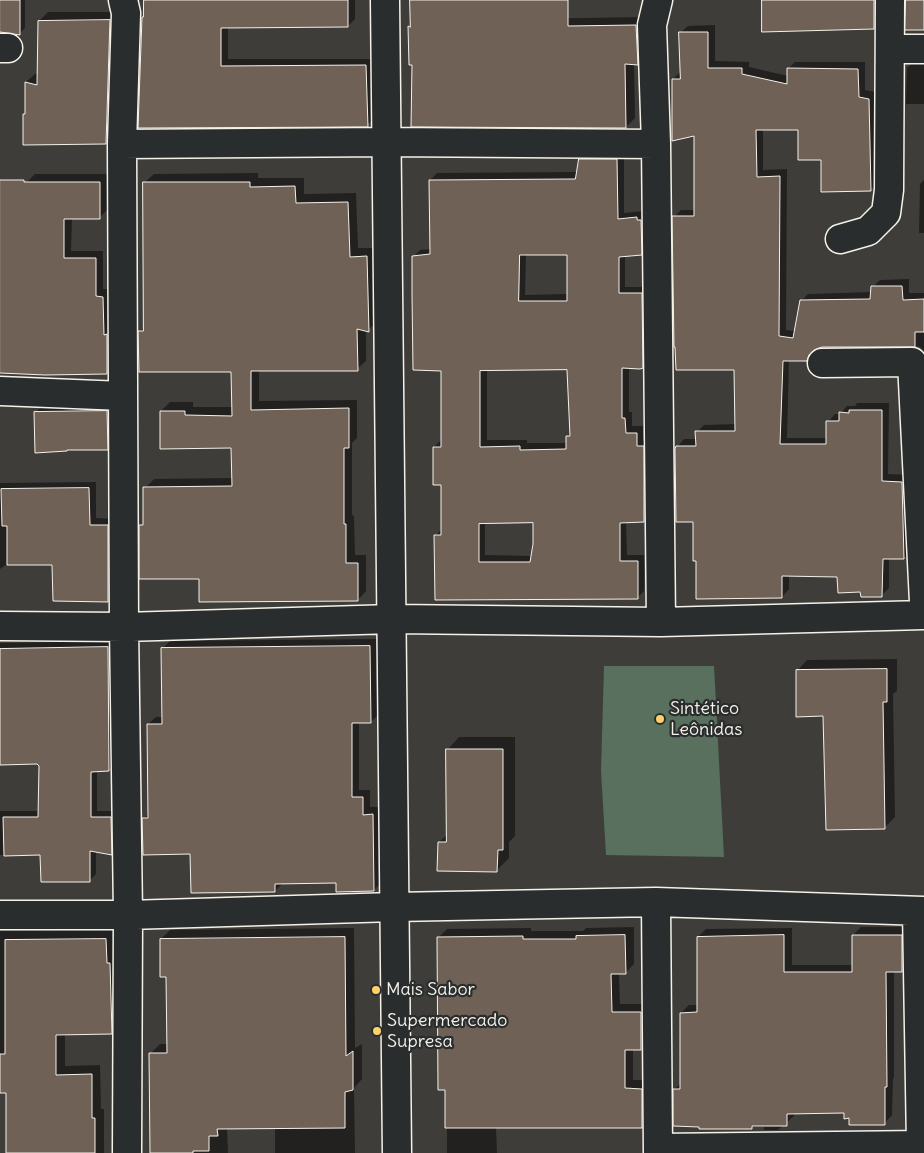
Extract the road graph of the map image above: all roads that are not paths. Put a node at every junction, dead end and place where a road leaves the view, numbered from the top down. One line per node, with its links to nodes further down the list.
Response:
1 (123, 0): 8 (street)
2 (385, 0): 7 (street)
3 (658, 0): 9 (street)
4 (890, 0): 5 (street)
5 (891, 49): 6 (street); 10 (street)
6 (924, 49)
7 (387, 142): 8 (street); 9 (street); 17 (street)
8 (122, 144): 14 (street)
9 (656, 144): 18 (street)
10 (840, 239)
11 (918, 362): 12 (street); 15 (street)
12 (822, 363)
13 (0, 391): 14 (street)
14 (123, 396): 20 (street)
15 (924, 602)
16 (924, 615): 18 (street)
17 (393, 619): 18 (street); 20 (street); 22 (street)
18 (661, 622)
19 (0, 626): 20 (street)
20 (124, 627): 25 (street)
21 (656, 902): 22 (street); 23 (street); 27 (street)
22 (394, 906): 25 (street); 29 (street)
23 (921, 911): 26 (street)
24 (0, 915): 25 (street)
25 (128, 915): 28 (street)
26 (923, 1145): 27 (street)
27 (658, 1150)
28 (127, 1153)
29 (397, 1153)

